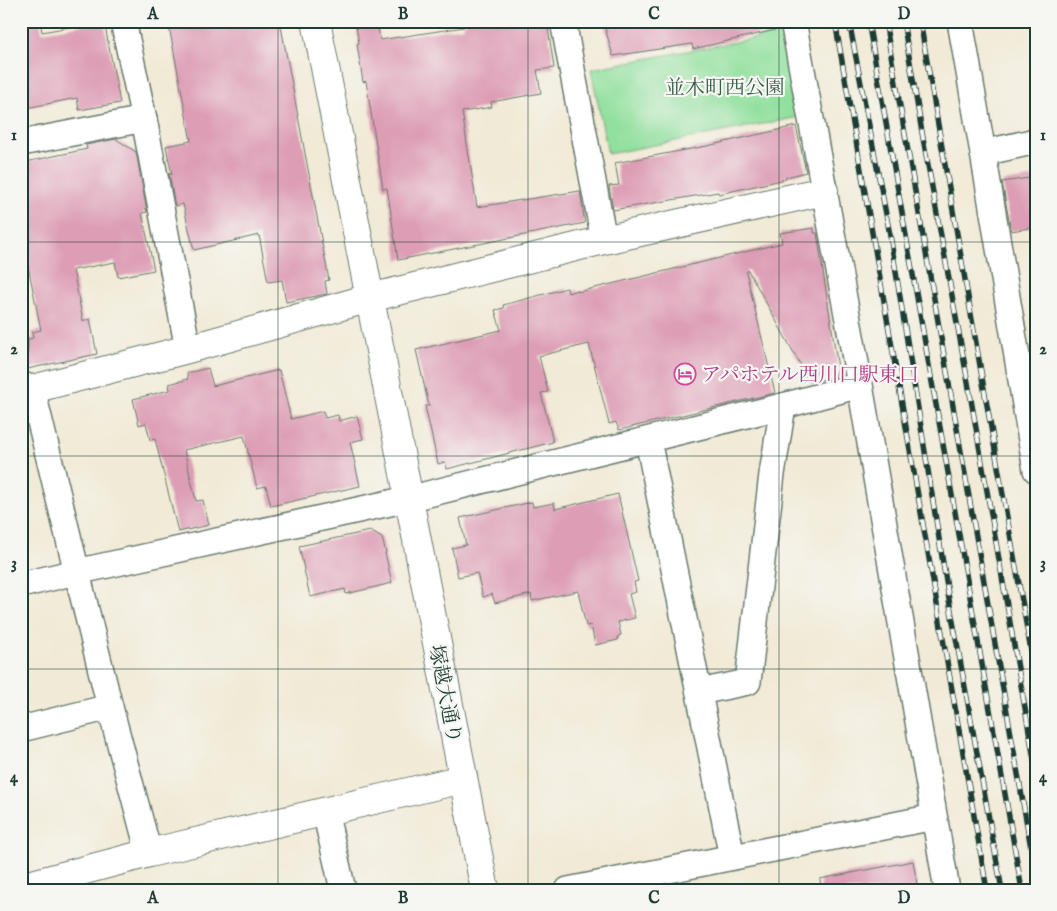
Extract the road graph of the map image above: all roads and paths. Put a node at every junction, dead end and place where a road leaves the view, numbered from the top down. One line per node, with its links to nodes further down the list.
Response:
1 (123, 21): 6 (street)
2 (316, 21): 12 (street, 塚越大通り)
3 (563, 21): 11 (street)
4 (793, 21): 10 (street)
5 (960, 21): 9 (street)
6 (144, 119): 8 (street); 14 (street)
7 (1036, 141): 9 (street)
8 (21, 142)
9 (983, 153): 13 (street)
10 (824, 191): 11 (street); 15 (street)
11 (604, 240): 12 (street)
12 (370, 298): 14 (street); 20 (street, 塚越大通り)
13 (1026, 348): 19 (street)
14 (188, 349): 16 (street)
15 (860, 385): 17 (street); 28 (street)
16 (25, 388): 21 (street)
17 (783, 406): 18 (street); 23 (street)
18 (648, 440): 20 (street); 23 (street)
19 (1036, 470)
20 (408, 499): 21 (street); 26 (street, 塚越大通り)
21 (76, 572): 22 (street); 24 (street)
22 (21, 585)
23 (699, 692): 30 (street)
24 (110, 706): 25 (street); 29 (street)
25 (21, 729)
26 (463, 779): 27 (street); 34 (street, 塚越大通り)
27 (325, 811): 29 (street); 33 (street)
28 (934, 817): 30 (street); 36 (street)
29 (149, 853): 32 (street)
30 (732, 857): 31 (street)
31 (616, 885): 35 (street)
32 (21, 887)
33 (343, 890)
34 (485, 890)
35 (568, 890)
36 (947, 890)

